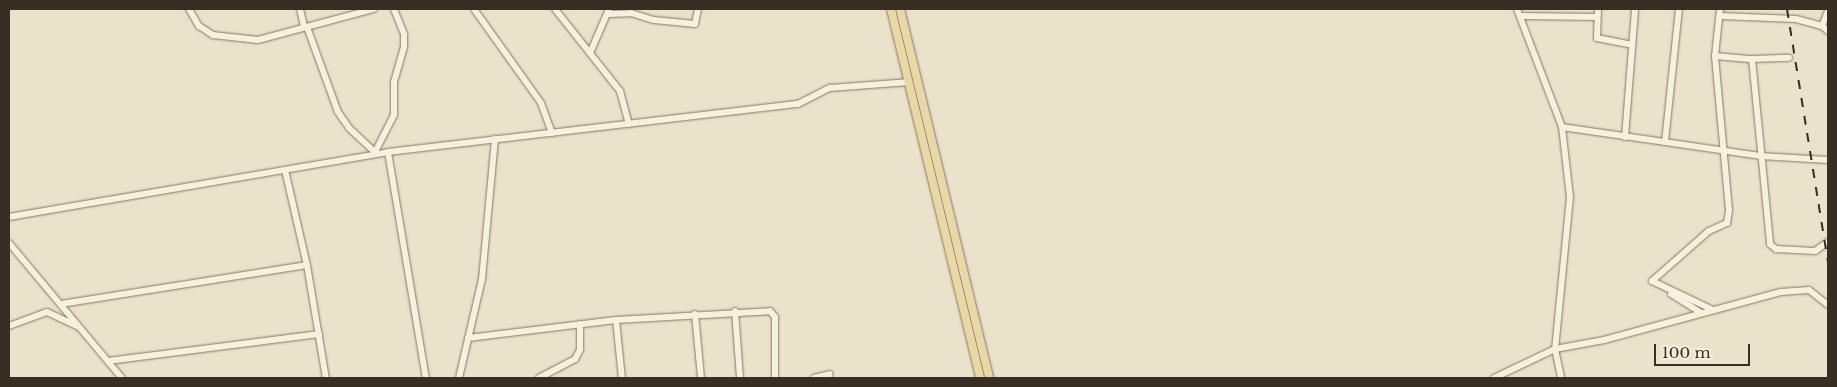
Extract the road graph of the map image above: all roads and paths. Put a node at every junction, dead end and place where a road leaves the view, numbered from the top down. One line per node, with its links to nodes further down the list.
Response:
1 (189, 9): 20 (street)
2 (300, 9): 20 (street)
3 (374, 9): 20 (street)
4 (394, 9): 36 (street)
5 (474, 9): 30 (street)
6 (555, 9): 23 (street)
7 (698, 9): 15 (street)
8 (891, 9): 27 (main road)
9 (900, 9): 72 (main road)
10 (1517, 9): 17 (street)
11 (1598, 9): 18 (street)
12 (1636, 9): 22 (street)
13 (1679, 9): 33 (street)
14 (1828, 11): 19 (street)
15 (608, 12): 23 (street)
16 (1720, 12): 19 (street); 24 (street)
17 (1520, 16): 18 (street); 29 (street)
18 (1597, 17): 22 (street)
19 (1822, 26): 21 (street)
20 (306, 27): 36 (street)
21 (1828, 31)
22 (1632, 45): 31 (street)
23 (590, 53): 28 (street)
24 (1715, 56): 26 (street); 34 (street)
25 (1789, 58): 26 (street)
26 (1752, 59): 37 (street)
27 (909, 82): 28 (street); 71 (main road)
28 (629, 124): 30 (street)
29 (1562, 128): 31 (street); 57 (street)
30 (552, 133): 32 (street)
31 (1625, 137): 33 (street)
32 (495, 139): 35 (street); 56 (street)
33 (1666, 142): 34 (street)
34 (1723, 151): 37 (street); 44 (street)
35 (388, 152): 36 (street); 63 (street)
36 (375, 153): 39 (street)
37 (1760, 156): 38 (street); 41 (street)
38 (1828, 160)
39 (285, 170): 40 (street); 43 (street)
40 (9, 218)
41 (1828, 242)
42 (9, 243): 45 (street)
43 (307, 265): 45 (street); 55 (street)
44 (1652, 281): 47 (street); 49 (street)
45 (61, 304): 54 (street)
46 (1828, 305): 47 (street)
47 (1711, 309): 49 (street)
48 (735, 311): 50 (street); 68 (street); 69 (street)
49 (1700, 312): 57 (street)
50 (695, 314): 51 (street); 67 (street)
51 (616, 320): 52 (street); 66 (street)
52 (580, 324): 56 (street); 65 (street)
53 (9, 326): 54 (street)
54 (81, 328): 58 (street)
55 (319, 334): 58 (street); 62 (street)
56 (468, 338): 64 (street)
57 (1555, 349): 59 (street); 75 (street)
58 (108, 361): 61 (street)
59 (1499, 373): 73 (street); 74 (street)
60 (830, 374): 70 (street)
61 (122, 378)
62 (326, 378)
63 (426, 378)
64 (459, 378)
65 (539, 378)
66 (622, 378)
67 (701, 378)
68 (740, 378)
69 (775, 378)
70 (814, 378)
71 (980, 378)
72 (989, 378)
73 (1487, 378)
74 (1494, 378)
75 (1561, 378)

